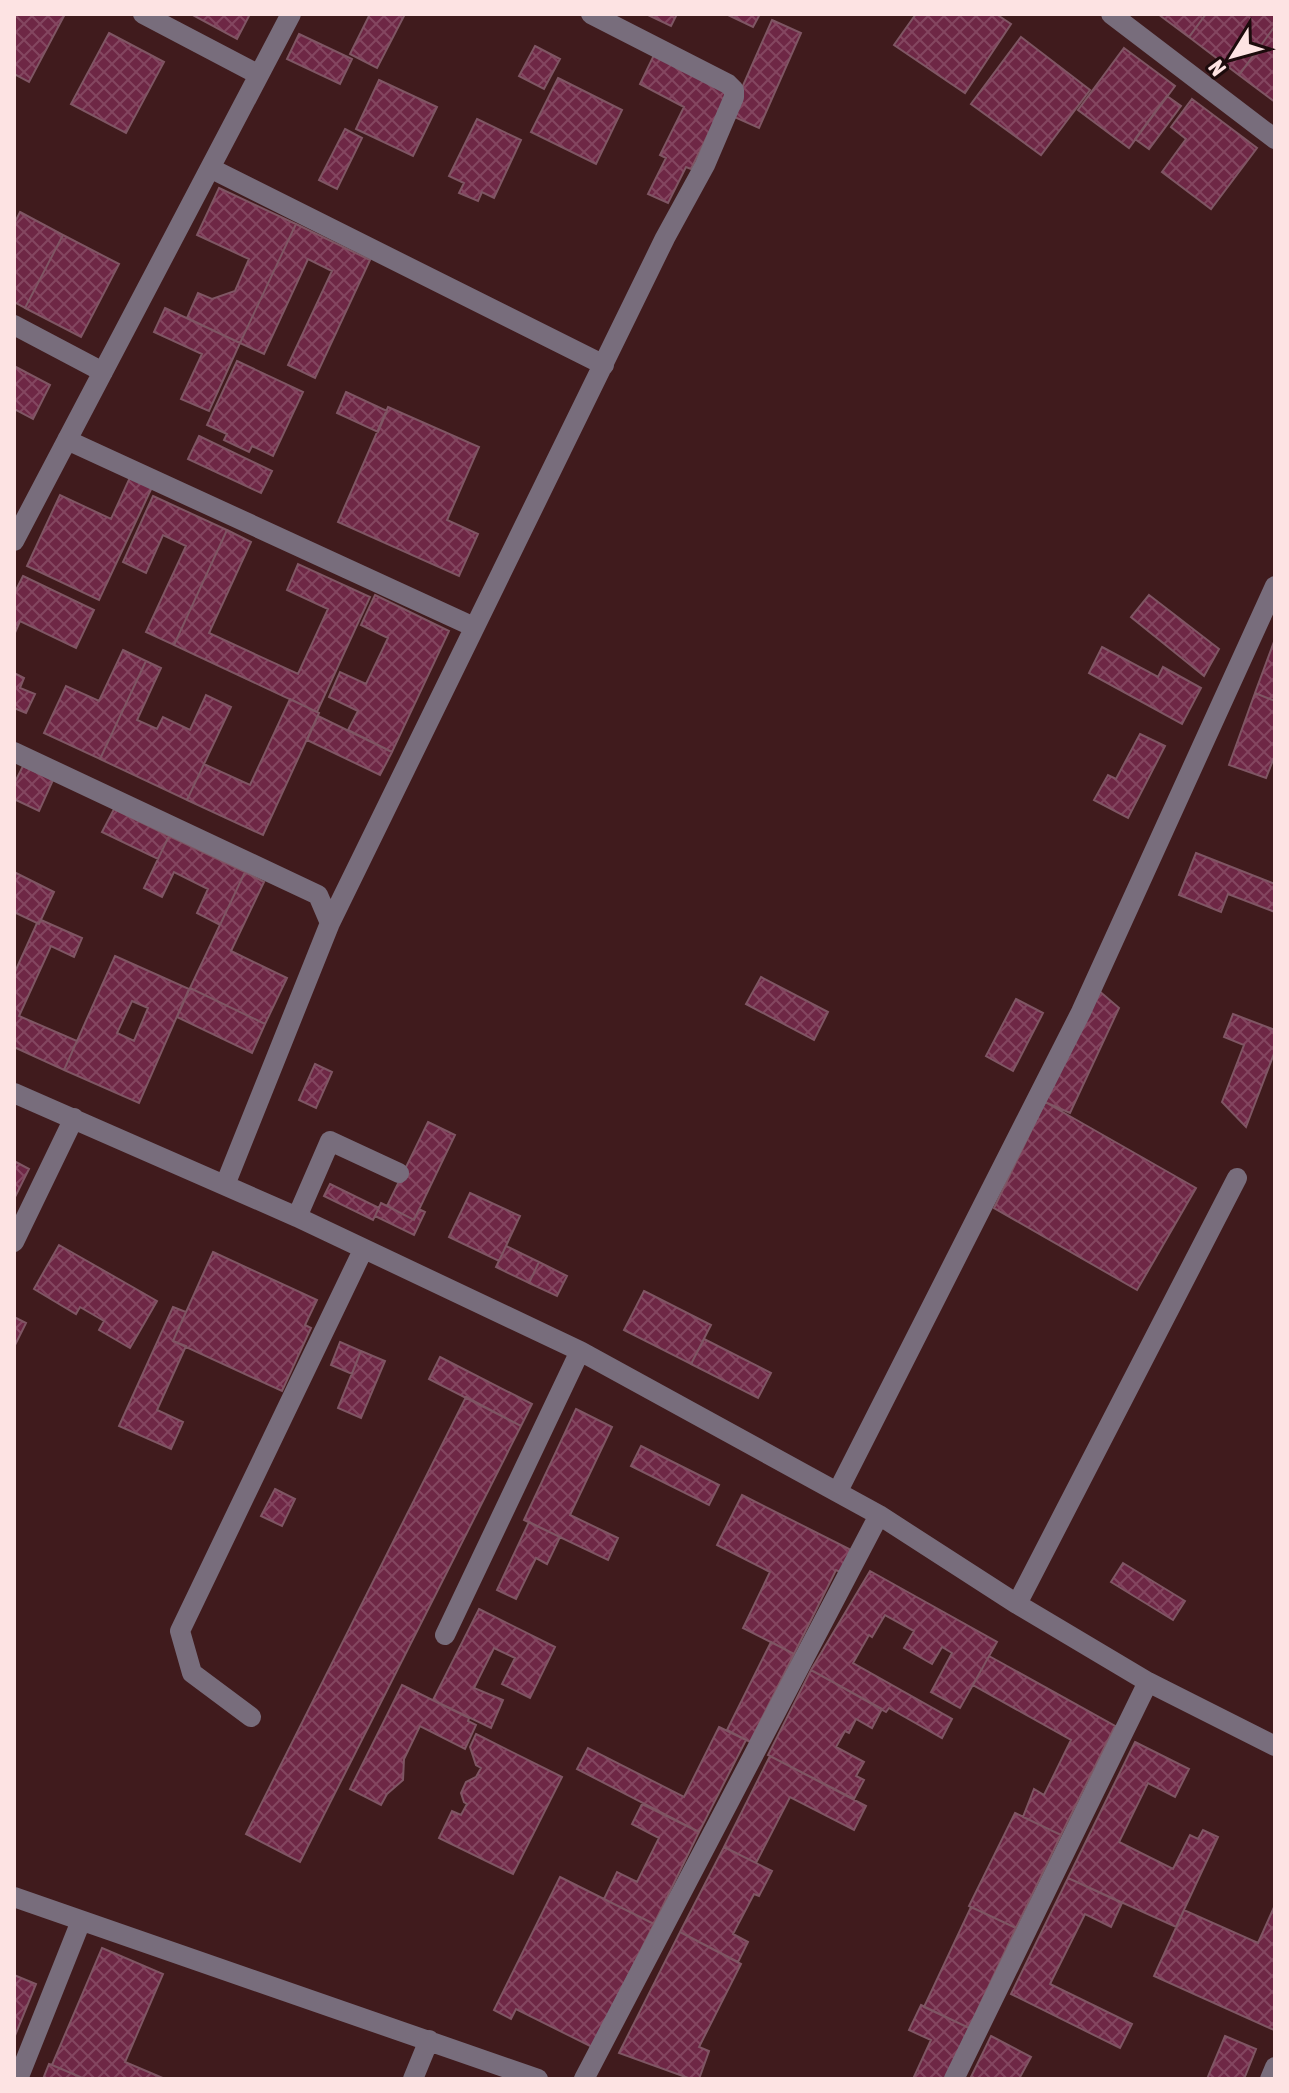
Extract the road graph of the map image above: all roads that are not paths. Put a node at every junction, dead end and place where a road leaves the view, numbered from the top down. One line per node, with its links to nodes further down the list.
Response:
1 (143, 14): 5 (street)
2 (291, 14): 5 (street)
3 (591, 14): 9 (street)
4 (1111, 14): 6 (street)
5 (259, 75): 7 (street)
6 (1275, 139)
7 (210, 168): 9 (street); 10 (street)
8 (14, 325): 10 (street)
9 (604, 365): 14 (street)
10 (103, 372): 11 (street)
11 (67, 440): 12 (street); 14 (street)
12 (14, 541)
13 (1275, 586): 26 (street)
14 (474, 627): 16 (street)
15 (14, 752): 16 (street)
16 (330, 923): 21 (street)
17 (14, 1093): 18 (street)
18 (74, 1118): 21 (street); 23 (street)
19 (399, 1173): 22 (street)
20 (1237, 1178): 28 (street)
21 (225, 1185): 22 (street)
22 (297, 1217): 24 (street)
23 (14, 1242)
24 (363, 1250): 25 (street); 31 (street)
25 (580, 1351): 26 (street); 29 (street)
26 (838, 1491): 27 (street)
27 (879, 1515): 28 (street); 40 (street)
28 (1017, 1604): 30 (street)
29 (445, 1635)
30 (1148, 1682): 32 (street); 41 (street)
31 (251, 1717)
32 (1275, 1746)
33 (14, 1897): 34 (street)
34 (81, 1921): 35 (street); 37 (street)
35 (429, 2040): 38 (street); 39 (street)
36 (1275, 2067): 42 (street)
37 (18, 2079)
38 (413, 2079)
39 (538, 2079)
40 (584, 2079)
41 (954, 2079)
42 (1270, 2079)

